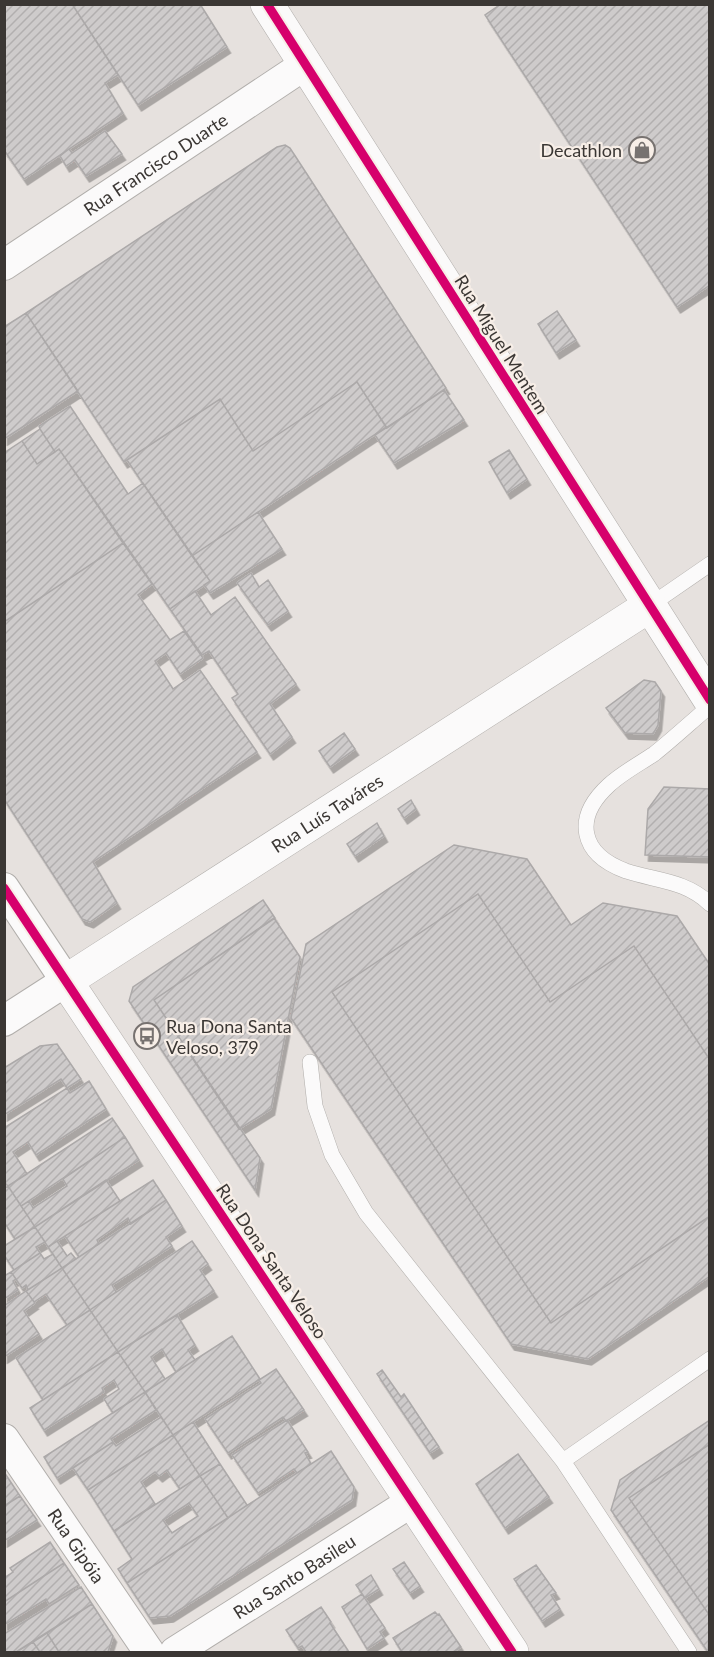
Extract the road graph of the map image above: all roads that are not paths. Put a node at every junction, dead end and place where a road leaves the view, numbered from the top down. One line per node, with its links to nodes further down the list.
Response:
1 (267, 4): 2 (street, Rua Miguel Mentem)
2 (306, 64): 3 (street, Rua Francisco Duarte); 5 (street, Rua Miguel Mentem)
3 (4, 265)
4 (710, 564): 5 (lane)
5 (648, 606): 6 (street, Rua Miguel Mentem); 10 (street, Rua Luís Taváres)
6 (710, 700)
7 (710, 706): 9 (lane)
8 (4, 888): 10 (street, Rua Dona Santa Veloso)
9 (710, 904)
10 (66, 981): 11 (street, Rua Luís Taváres); 16 (street, Rua Dona Santa Veloso)
11 (4, 1021)
12 (309, 1062): 15 (lane)
13 (710, 1359): 15 (lane)
14 (4, 1439): 17 (street, Rua Gipóia)
15 (563, 1461): 20 (lane)
16 (413, 1501): 18 (street, Rua Santo Basileu); 19 (street, Rua Dona Santa Veloso)
17 (149, 1653)
18 (175, 1653)
19 (512, 1653)
20 (689, 1653)

